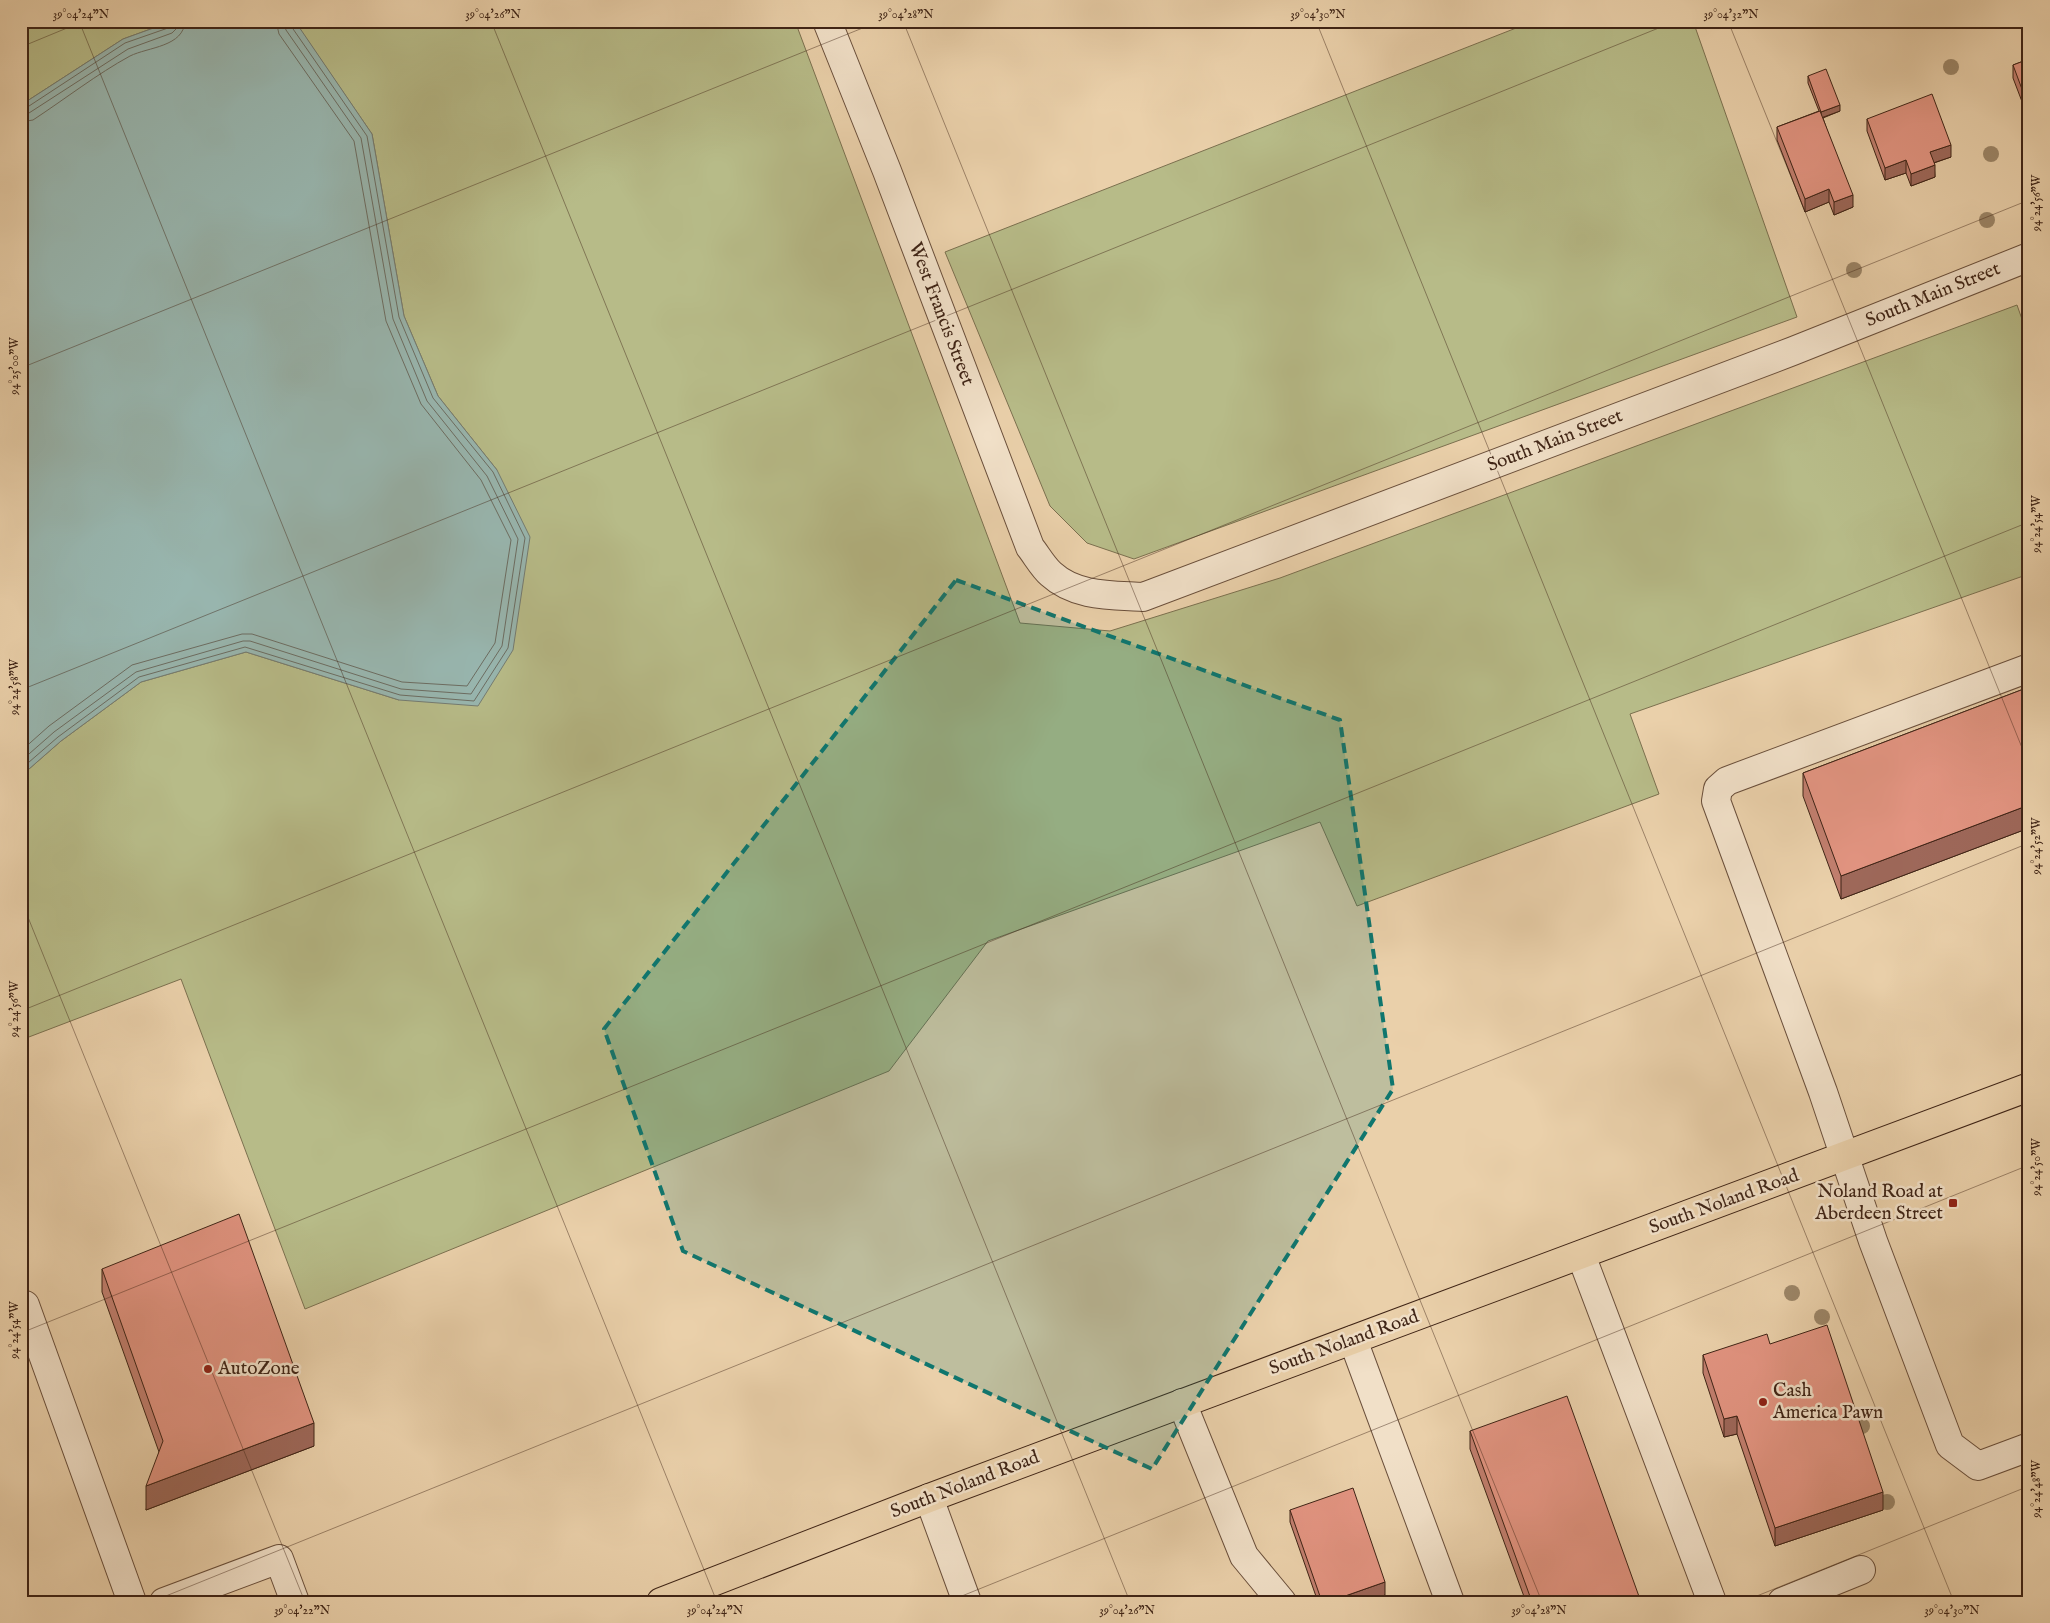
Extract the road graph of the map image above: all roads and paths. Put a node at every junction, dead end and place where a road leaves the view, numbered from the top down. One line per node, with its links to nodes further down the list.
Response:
1 (827, 21): 3 (street, West Francis Street)
2 (2029, 257): 3 (street, South Main Street)
3 (1077, 590)
4 (2029, 668): 6 (street)
5 (2029, 1087): 6 (main road, South Noland Road)
6 (1846, 1156): 7 (main road, South Noland Road); 11 (street)
7 (1581, 1254): 9 (main road, South Noland Road); 21 (street)
8 (26, 1306): 14 (street)
9 (1353, 1340): 10 (main road, South Noland Road); 20 (street)
10 (1182, 1403): 12 (main road, South Noland Road); 19 (street)
11 (2029, 1447)
12 (929, 1498): 17 (main road, South Noland Road); 18 (street)
13 (1861, 1570): 22 (street)
14 (132, 1602)
15 (164, 1602): 16 (street)
16 (295, 1602)
17 (661, 1602)
18 (967, 1602)
19 (1282, 1602)
20 (1450, 1602)
21 (1712, 1602)
22 (1782, 1602)

